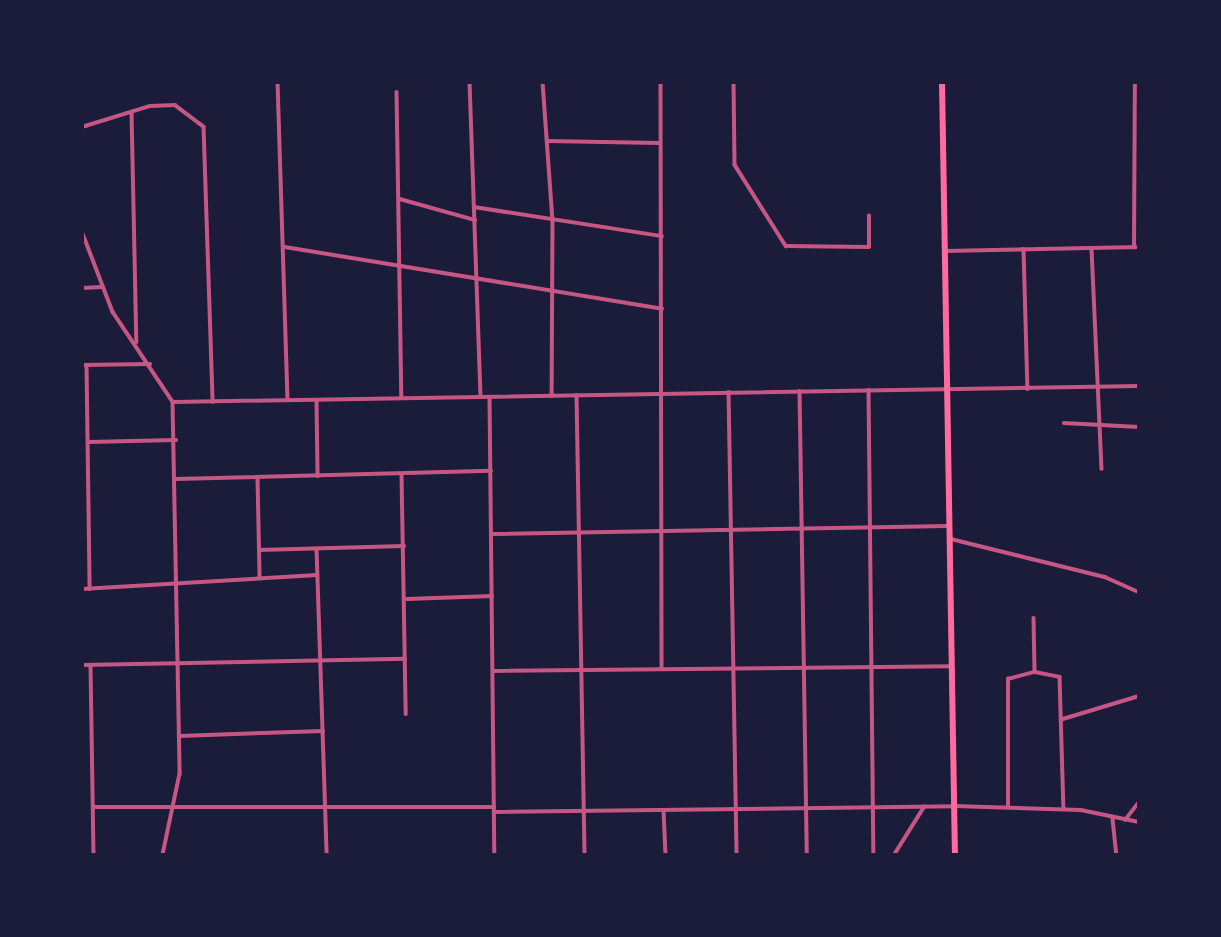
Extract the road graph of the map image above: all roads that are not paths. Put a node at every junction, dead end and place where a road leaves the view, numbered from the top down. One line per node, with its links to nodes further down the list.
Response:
1 (278, 82): 20 (street)
2 (470, 82): 14 (street)
3 (543, 82): 11 (street)
4 (661, 82): 12 (street)
5 (734, 82): 15 (street)
6 (942, 82): 24 (main road)
7 (1135, 82): 21 (street)
8 (397, 92): 13 (street)
9 (132, 111): 10 (street); 31 (street); 50 (street)
10 (82, 127)
11 (547, 141): 12 (street); 17 (street)
12 (659, 144): 19 (street)
13 (400, 199): 16 (street); 25 (street)
14 (474, 207): 16 (street); 17 (street)
15 (869, 216)
16 (475, 220): 26 (street)
17 (553, 220): 19 (street); 29 (street)
18 (82, 232): 27 (street)
19 (662, 236): 30 (street)
20 (285, 247): 25 (street); 47 (street)
21 (1136, 248): 22 (street)
22 (1092, 249): 23 (street); 37 (street)
23 (1024, 250): 24 (street); 36 (street)
24 (944, 251): 35 (main road)
25 (402, 267): 26 (street); 46 (street)
26 (477, 280): 29 (street); 44 (street)
27 (101, 287): 28 (street); 31 (street)
28 (82, 288)
29 (549, 292): 30 (street); 43 (street)
30 (662, 309): 41 (street)
31 (137, 344): 32 (street)
32 (150, 364): 33 (street); 49 (street)
33 (85, 365): 55 (street)
34 (1139, 386): 37 (street)
35 (947, 388): 36 (street); 38 (street); 64 (main road)
36 (1028, 388): 37 (street)
37 (1094, 388): 52 (street)
38 (869, 390): 39 (street); 65 (street)
39 (800, 391): 40 (street); 66 (street)
40 (729, 392): 41 (street); 67 (street)
41 (661, 394): 42 (street); 68 (street)
42 (577, 395): 43 (street); 69 (street)
43 (552, 396): 45 (street)
44 (481, 397): 45 (street); 46 (street)
45 (490, 397): 57 (street)
46 (401, 398): 48 (street)
47 (288, 400): 48 (street); 50 (street)
48 (317, 400): 59 (street)
49 (173, 402): 50 (street); 54 (street)
50 (213, 402)
51 (1064, 423): 52 (street)
52 (1098, 427): 53 (street); 56 (street)
53 (1139, 427)
54 (176, 440): 55 (street); 61 (street)
55 (88, 442): 63 (street)
56 (1102, 469)
57 (491, 471): 58 (street); 70 (street)
58 (402, 474): 59 (street); 72 (street)
59 (318, 476): 60 (street)
60 (258, 478): 61 (street); 74 (street)
61 (176, 479): 77 (street)
62 (82, 510): 63 (street)
63 (89, 510): 79 (street)
64 (951, 526): 65 (street); 71 (main road)
65 (872, 527): 66 (street); 90 (street)
66 (802, 528): 67 (street); 92 (street)
67 (733, 530): 68 (street); 91 (street)
68 (662, 532): 69 (street); 93 (street)
69 (579, 533): 70 (street); 94 (street)
70 (492, 534): 81 (street)
71 (951, 539): 80 (street); 89 (main road)
72 (404, 546): 73 (street); 82 (street)
73 (317, 549): 74 (street); 75 (street)
74 (259, 550): 76 (street)
75 (317, 575): 76 (street); 85 (street)
76 (260, 578): 77 (street)
77 (177, 583): 79 (street); 86 (street)
78 (82, 589): 79 (street)
79 (90, 589)
80 (1139, 592)
81 (492, 596): 82 (street); 95 (street)
82 (406, 599): 84 (street)
83 (1034, 618): 96 (street)
84 (405, 659): 85 (street); 98 (street)
85 (319, 661): 86 (street); 100 (street)
86 (177, 664): 88 (street); 101 (street)
87 (82, 665): 88 (street)
88 (91, 665): 104 (street)
89 (953, 666): 90 (street); 103 (main road)
90 (875, 667): 92 (street); 105 (street)
91 (735, 668): 92 (street); 93 (street); 112 (street)
92 (804, 668): 109 (street)
93 (662, 669): 94 (street)
94 (582, 670): 95 (street); 115 (street)
95 (493, 671): 111 (street)
96 (1035, 672): 99 (street); 110 (street)
97 (1139, 696): 99 (street)
98 (406, 714)
99 (1063, 719): 113 (street)
100 (323, 731): 101 (street); 108 (street)
101 (178, 736): 107 (street)
102 (1139, 802): 117 (street)
103 (954, 806): 106 (street); 110 (street); 129 (main road)
104 (94, 807): 107 (street); 119 (street)
105 (874, 807): 106 (street); 109 (street); 127 (street)
106 (925, 807): 128 (street)
107 (176, 808): 108 (street); 120 (street)
108 (326, 808): 111 (street); 121 (street)
109 (807, 808): 112 (street); 126 (street)
110 (1008, 808): 113 (street)
111 (494, 809): 115 (street); 122 (street)
112 (737, 809): 114 (street); 125 (street)
113 (1064, 809): 116 (street)
114 (664, 810): 115 (street); 124 (street)
115 (584, 811): 123 (street)
116 (1113, 819): 117 (street); 130 (street)
117 (1125, 821): 118 (street)
118 (1139, 822)
119 (94, 855)
120 (163, 855)
121 (327, 855)
122 (495, 855)
123 (585, 855)
124 (666, 855)
125 (737, 855)
126 (807, 855)
127 (874, 855)
128 (894, 855)
129 (955, 855)
130 (1117, 855)

